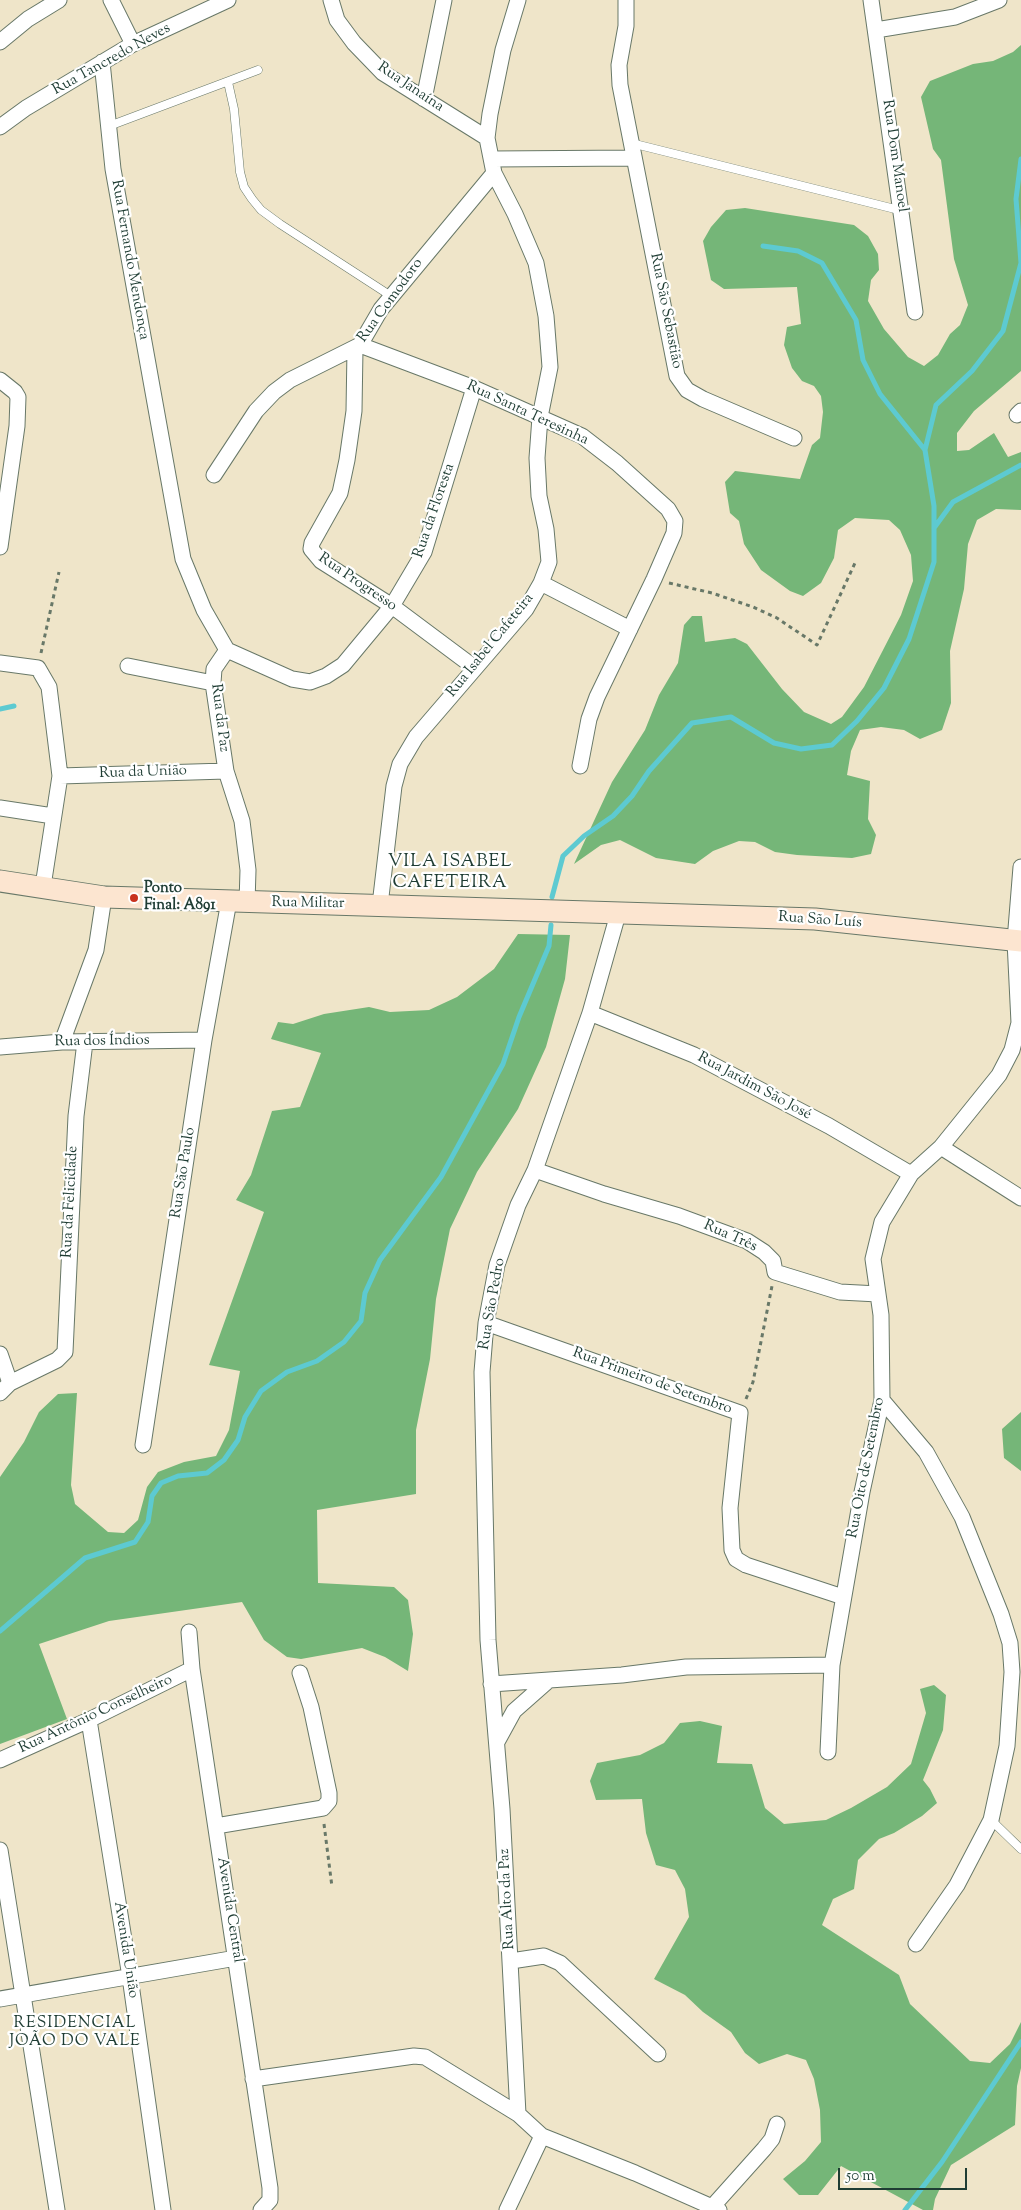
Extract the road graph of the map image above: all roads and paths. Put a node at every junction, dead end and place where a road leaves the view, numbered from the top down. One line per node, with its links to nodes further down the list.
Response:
1 (59, 0): 11 (street)
2 (111, 0): 12 (street)
3 (228, 0): 12 (street, Rua Tancredo Neves)
4 (331, 0): 16 (street, Rua Janaína)
5 (444, 0): 16 (street)
6 (518, 0): 19 (street, Rua Isabel Cafeteira)
7 (626, 0): 20 (street, Rua São Sebastião)
8 (871, 0): 10 (street, Rua Dom Manoel)
9 (999, 0): 10 (street)
10 (876, 30): 22 (street, Rua Dom Manoel)
11 (0, 42)
12 (133, 44): 13 (street, Rua Tancredo Neves)
13 (102, 62): 17 (street, Rua Fernando Mendonça); 18 (street, Rua Tancredo Neves)
14 (258, 70): 15 (lane)
15 (228, 82): 17 (lane); 23 (lane)
16 (424, 99): 19 (street, Rua Janaína)
17 (109, 126): 38 (street, Rua Fernando Mendonça)
18 (0, 127)
19 (487, 138): 21 (street, Rua Isabel Cafeteira)
20 (632, 150): 21 (street); 22 (lane); 29 (street, Rua São Sebastião)
21 (493, 166): 23 (street, Rua Comodoro); 28 (street, Rua Isabel Cafeteira)
22 (903, 211): 24 (street, Rua Dom Manoel)
23 (391, 296): 25 (street, Rua Comodoro)
24 (915, 312)
25 (358, 347): 27 (street, Rua Santa Teresinha); 30 (street, Rua Comodoro); 36 (street, Rua Progresso)
26 (0, 380): 31 (street)
27 (474, 388): 28 (street, Rua Santa Teresinha); 36 (street, Rua da Floresta)
28 (540, 417): 34 (street, Rua Santa Teresinha); 35 (street, Rua Isabel Cafeteira)
29 (794, 438)
30 (214, 474)
31 (0, 547)
32 (855, 563): 34 (path)
33 (59, 572): 41 (path)
34 (654, 579): 37 (street, Rua Santa Teresinha)
35 (541, 583): 37 (street); 42 (street, Rua Isabel Cafeteira)
36 (392, 606): 38 (street, Rua da Floresta); 42 (street, Rua Progresso)
37 (630, 629): 44 (street, Rua Santa Teresinha)
38 (227, 650): 43 (street, Rua da Paz)
39 (0, 663): 41 (street)
40 (128, 666): 43 (street)
41 (38, 668): 46 (street)
42 (475, 668): 54 (street, Rua Isabel Cafeteira)
43 (213, 683): 45 (street, Rua da Paz)
44 (580, 766)
45 (226, 771): 46 (street, Rua da União); 53 (street, Rua da Paz)
46 (60, 776): 48 (street)
47 (0, 808): 48 (street)
48 (53, 816): 51 (street)
49 (1021, 867): 56 (street, Rua Oito de Setembro)
50 (0, 882): 51 (street, Rua Militar)
51 (43, 886): 52 (street, Rua Militar)
52 (104, 897): 53 (street, Rua Militar); 59 (street)
53 (238, 902): 54 (street, Rua Militar); 58 (street, Rua São Paulo)
54 (380, 905): 55 (street, Rua Militar)
55 (618, 914): 56 (street, Rua São Luís); 57 (street, Rua São Pedro)
56 (1018, 941): 62 (street, Rua Oito de Setembro)
57 (590, 1013): 63 (street, Rua São Pedro); 64 (street, Rua Jardim São José)
58 (204, 1040): 60 (street, Rua dos Índios); 73 (street, Rua São Paulo)
59 (62, 1042): 60 (street, Rua dos Índios); 61 (street, Rua dos Índios)
60 (85, 1042): 70 (street, Rua da Felicidade)
61 (0, 1047)
62 (941, 1147): 64 (street, Rua Oito de Setembro); 65 (street)
63 (534, 1170): 66 (street, Rua Três); 68 (street, Rua São Pedro)
64 (911, 1174): 67 (street, Rua Oito de Setembro)
65 (1021, 1198)
66 (775, 1272): 67 (street); 72 (path)
67 (878, 1294): 71 (street, Rua Oito de Setembro)
68 (486, 1322): 72 (street, Rua Primeiro de Setembro); 80 (street, Rua São Pedro)
69 (0, 1354): 70 (street)
70 (5, 1388)
71 (882, 1400): 74 (street, Rua Oito de Setembro); 88 (street)
72 (740, 1413): 74 (street, Rua Primeiro de Setembro)
73 (143, 1445)
74 (843, 1597): 76 (street, Rua Oito de Setembro)
75 (189, 1632): 77 (street, Avenida Central)
76 (832, 1665): 79 (street); 85 (street, Rua Oito de Setembro)
77 (192, 1669): 83 (street, Rua Antônio Conselheiro); 89 (street, Avenida Central)
78 (300, 1673): 87 (street)
79 (548, 1681): 80 (street); 82 (street)
80 (491, 1684): 81 (street, Rua Alto da Paz)
81 (494, 1709): 82 (street); 84 (street, Rua Alto da Paz)
82 (514, 1711): 84 (street)
83 (88, 1720): 86 (street, Rua Antônio Conselheiro); 96 (street, Avenida União)
84 (497, 1742): 95 (street, Rua Alto da Paz)
85 (828, 1752)
86 (0, 1760)
87 (323, 1808): 89 (street); 92 (path)
88 (991, 1820): 90 (lane); 93 (street)
89 (216, 1826): 94 (street, Avenida Central)
90 (1021, 1849)
91 (0, 1850): 97 (street)
92 (332, 1888)
93 (916, 1944)
94 (236, 1958): 96 (street); 100 (street, Avenida Central)
95 (511, 1961): 99 (street); 101 (street, Rua Alto da Paz)
96 (130, 1977): 97 (street); 106 (street, Avenida União)
97 (23, 1995): 98 (street); 105 (street)
98 (0, 1999)
99 (658, 2054)
100 (253, 2079): 101 (street); 107 (street, Avenida Central)
101 (518, 2114): 103 (street)
102 (777, 2124): 104 (street)
103 (542, 2136): 104 (street); 108 (street)
104 (716, 2208)
105 (57, 2210)
106 (163, 2210)
107 (261, 2210)
108 (507, 2210)

